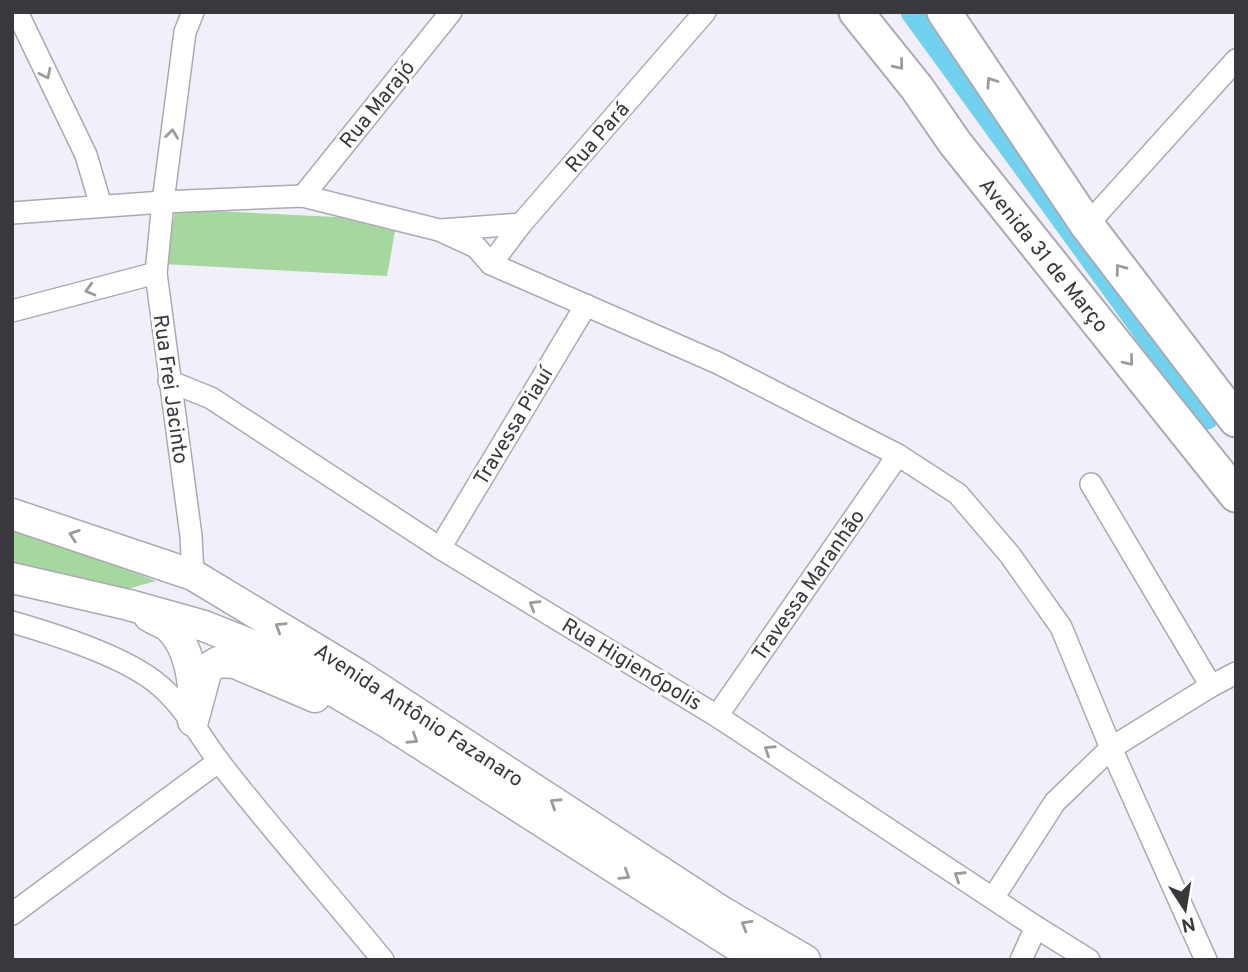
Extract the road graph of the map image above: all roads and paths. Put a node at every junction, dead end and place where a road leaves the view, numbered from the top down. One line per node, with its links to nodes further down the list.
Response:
1 (17, 12): 10 (street, one-way to 10)
2 (193, 12): 9 (street, Rua Frei Jacinto, one-way to 2)
3 (451, 12): 8 (street, Rua Marajó)
4 (705, 12): 12 (street, Rua Pará)
5 (856, 12): 23 (main road, Avenida 31 de Março, one-way to 23)
6 (944, 12): 13 (main road, one-way to 6)
7 (1236, 60): 13 (street)
8 (303, 196): 9 (street); 14 (street)
9 (163, 202): 10 (street); 16 (street, Rua Frei Jacinto)
10 (101, 206): 11 (street)
11 (12, 213)
12 (521, 224): 14 (street); 15 (street, Rua Pará)
13 (1087, 225): 20 (main road, one-way to 13)
14 (439, 230): 15 (street)
15 (491, 264): 17 (street)
16 (156, 273): 18 (street, one-way to 18); 19 (street, Rua Frei Jacinto)
17 (586, 305): 21 (street); 25 (street, Travessa Piauí)
18 (12, 311)
19 (169, 381): 25 (street, Rua Higienópolis); 26 (street, Rua Frei Jacinto)
20 (1236, 420)
21 (898, 455): 32 (street, Travessa Maranhão); 35 (street)
22 (1091, 484): 31 (street)
23 (1236, 495)
24 (12, 514): 26 (main road, Avenida Antônio Fazanaro, one-way to 24)
25 (440, 548): 32 (street, Rua Higienópolis, one-way to 25)
26 (193, 575): 28 (main road); 42 (main road, Avenida Antônio Fazanaro, one-way to 26)
27 (12, 578): 28 (main road, Avenida Antônio Fazanaro)
28 (129, 605): 33 (main road); 34 (main road, Avenida Antônio Fazanaro)
29 (13, 622): 33 (street)
30 (1236, 673): 31 (street)
31 (1211, 686): 35 (street)
32 (717, 716): 37 (street, Rua Higienópolis, one-way to 32)
33 (192, 721): 34 (main road); 36 (street)
34 (385, 721): 41 (main road, Avenida Antônio Fazanaro, one-way to 41)
35 (1111, 748): 37 (street); 45 (street)
36 (219, 761): 38 (street); 40 (street)
37 (993, 898): 39 (street, Rua Higienópolis)
38 (12, 914)
39 (1036, 927): 43 (street); 44 (street, Rua Higienópolis)
40 (383, 960)
41 (759, 960)
42 (805, 960)
43 (1021, 960)
44 (1089, 960)
45 (1206, 960)

